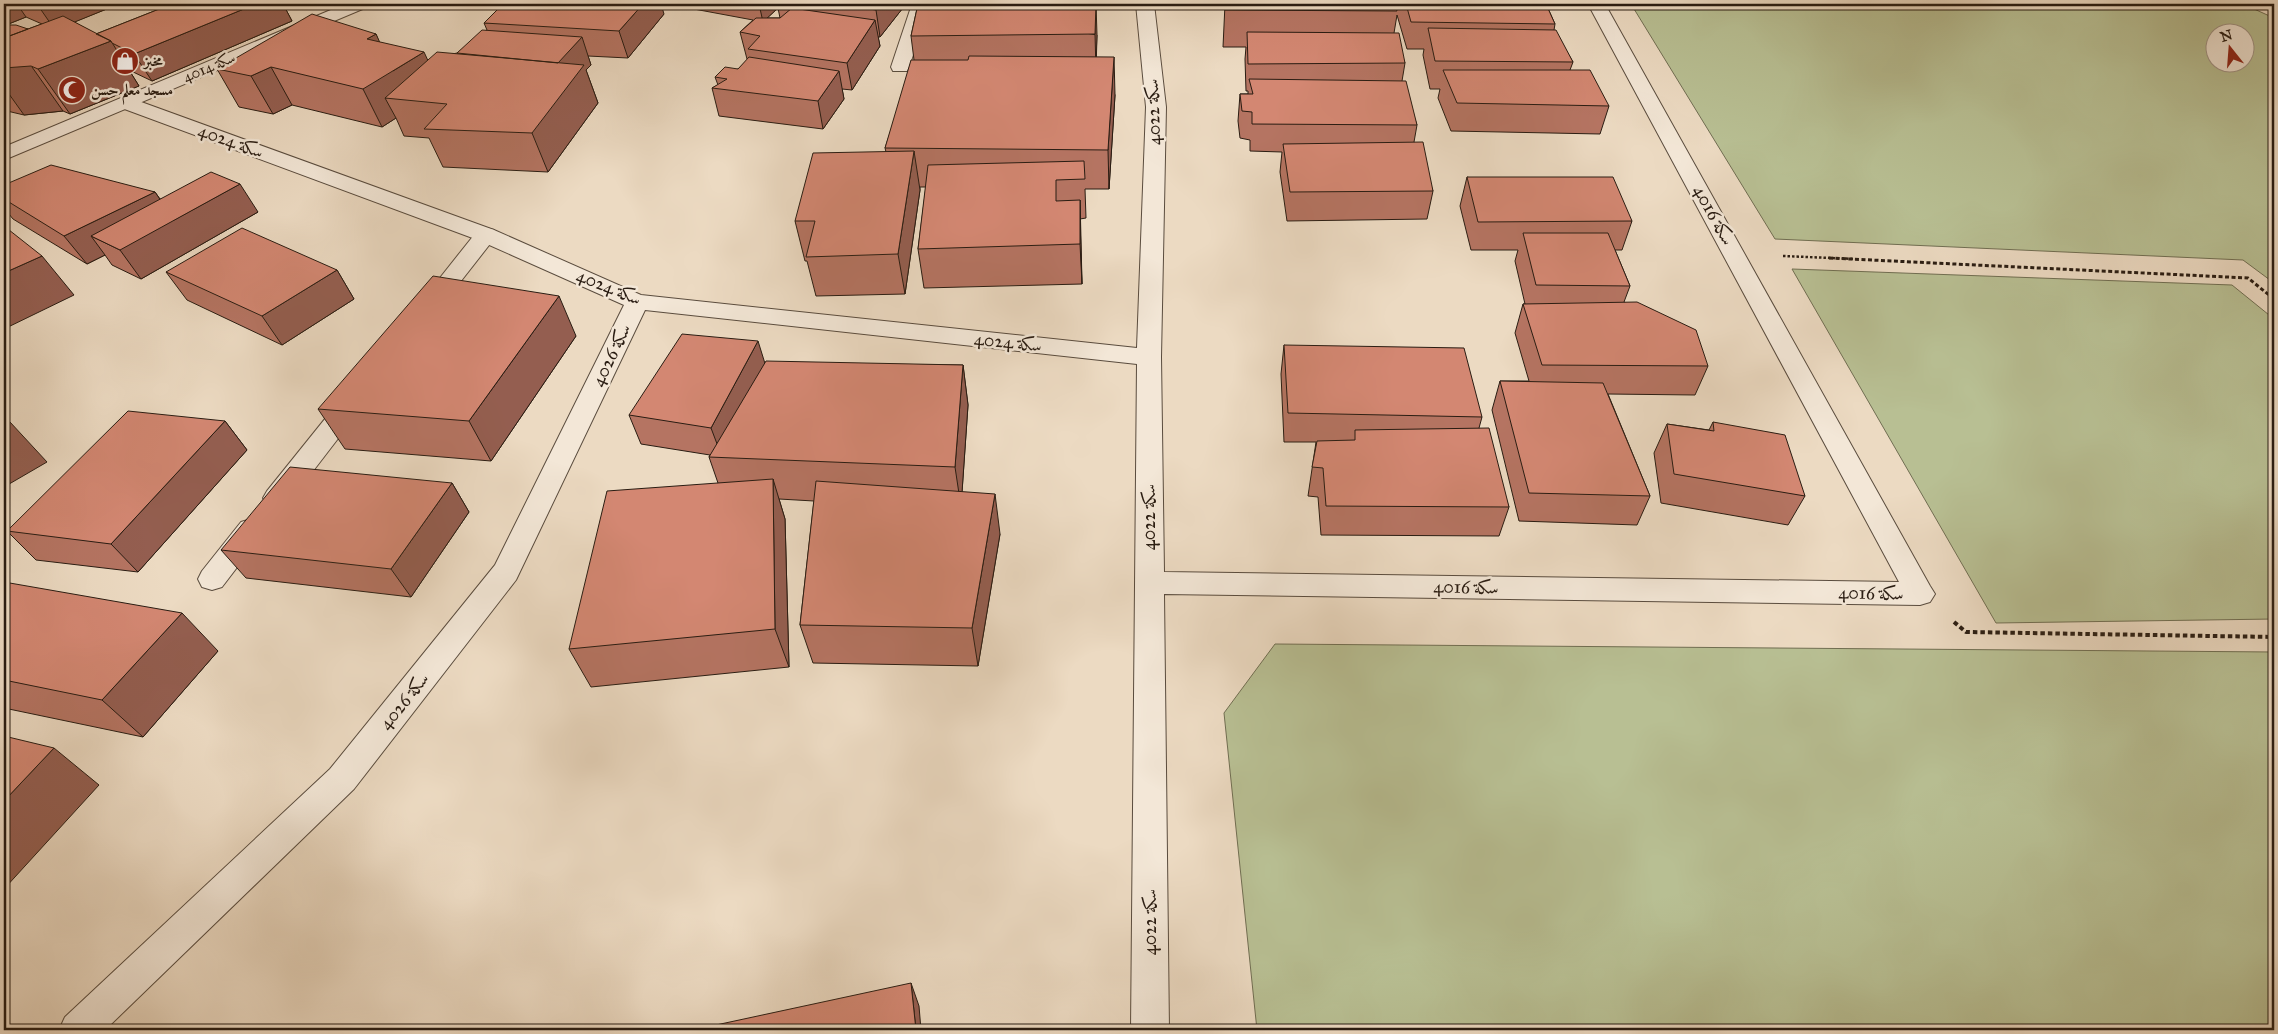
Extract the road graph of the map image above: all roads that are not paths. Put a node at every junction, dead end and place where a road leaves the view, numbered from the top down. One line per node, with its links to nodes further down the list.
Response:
1 (359, 4): 6 (street, سكة 4014)
2 (921, 4): 5 (street)
3 (1145, 4): 11 (street, سكة 4022)
4 (1597, 4): 14 (street, سكة 4016)
5 (900, 67)
6 (126, 103): 7 (street, سكة 4014); 8 (street, سكة 4024)
7 (4, 154)
8 (486, 235): 9 (street, سكة 4024); 10 (street)
9 (638, 302): 11 (street, سكة 4024); 15 (street, سكة 4026)
10 (413, 326)
11 (1149, 357): 14 (street, سكة 4022)
12 (370, 380): 13 (street)
13 (212, 579)
14 (1149, 583): 16 (street, سكة 4022)
15 (78, 1030)
16 (1150, 1030)

